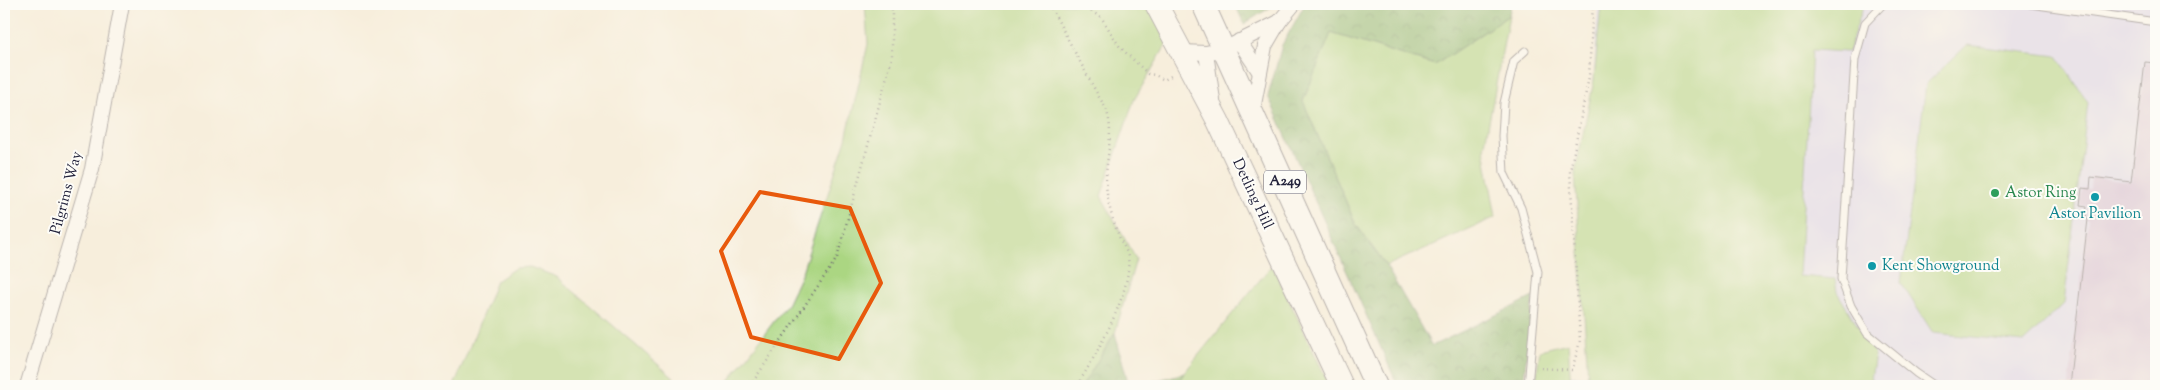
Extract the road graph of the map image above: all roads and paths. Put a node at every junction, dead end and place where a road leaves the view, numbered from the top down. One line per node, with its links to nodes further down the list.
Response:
1 (122, 4): 18 (street, Pilgrims Way)
2 (892, 4): 19 (path)
3 (1049, 4): 20 (path)
4 (1078, 4): 14 (path)
5 (1156, 4): 14 (highway, Detling Hill / A249)
6 (1203, 4): 14 (highway, Detling Hill / A249)
7 (1294, 4): 11 (street)
8 (1593, 4): 17 (path)
9 (1883, 4): 24 (lane)
10 (2030, 4): 12 (lane)
11 (1279, 22): 14 (street); 15 (street)
12 (2156, 22)
13 (1525, 51): 17 (lane)
14 (1208, 53): 15 (street); 16 (highway, Detling Hill / A249); 21 (highway, Detling Hill / A249)
15 (1259, 71): 16 (street)
16 (1253, 110): 22 (highway, Detling Hill / A249)
17 (1530, 367): 23 (lane)
18 (27, 386)
19 (750, 386)
20 (1076, 386)
21 (1342, 386)
22 (1376, 386)
23 (1528, 386)
24 (1936, 386)

